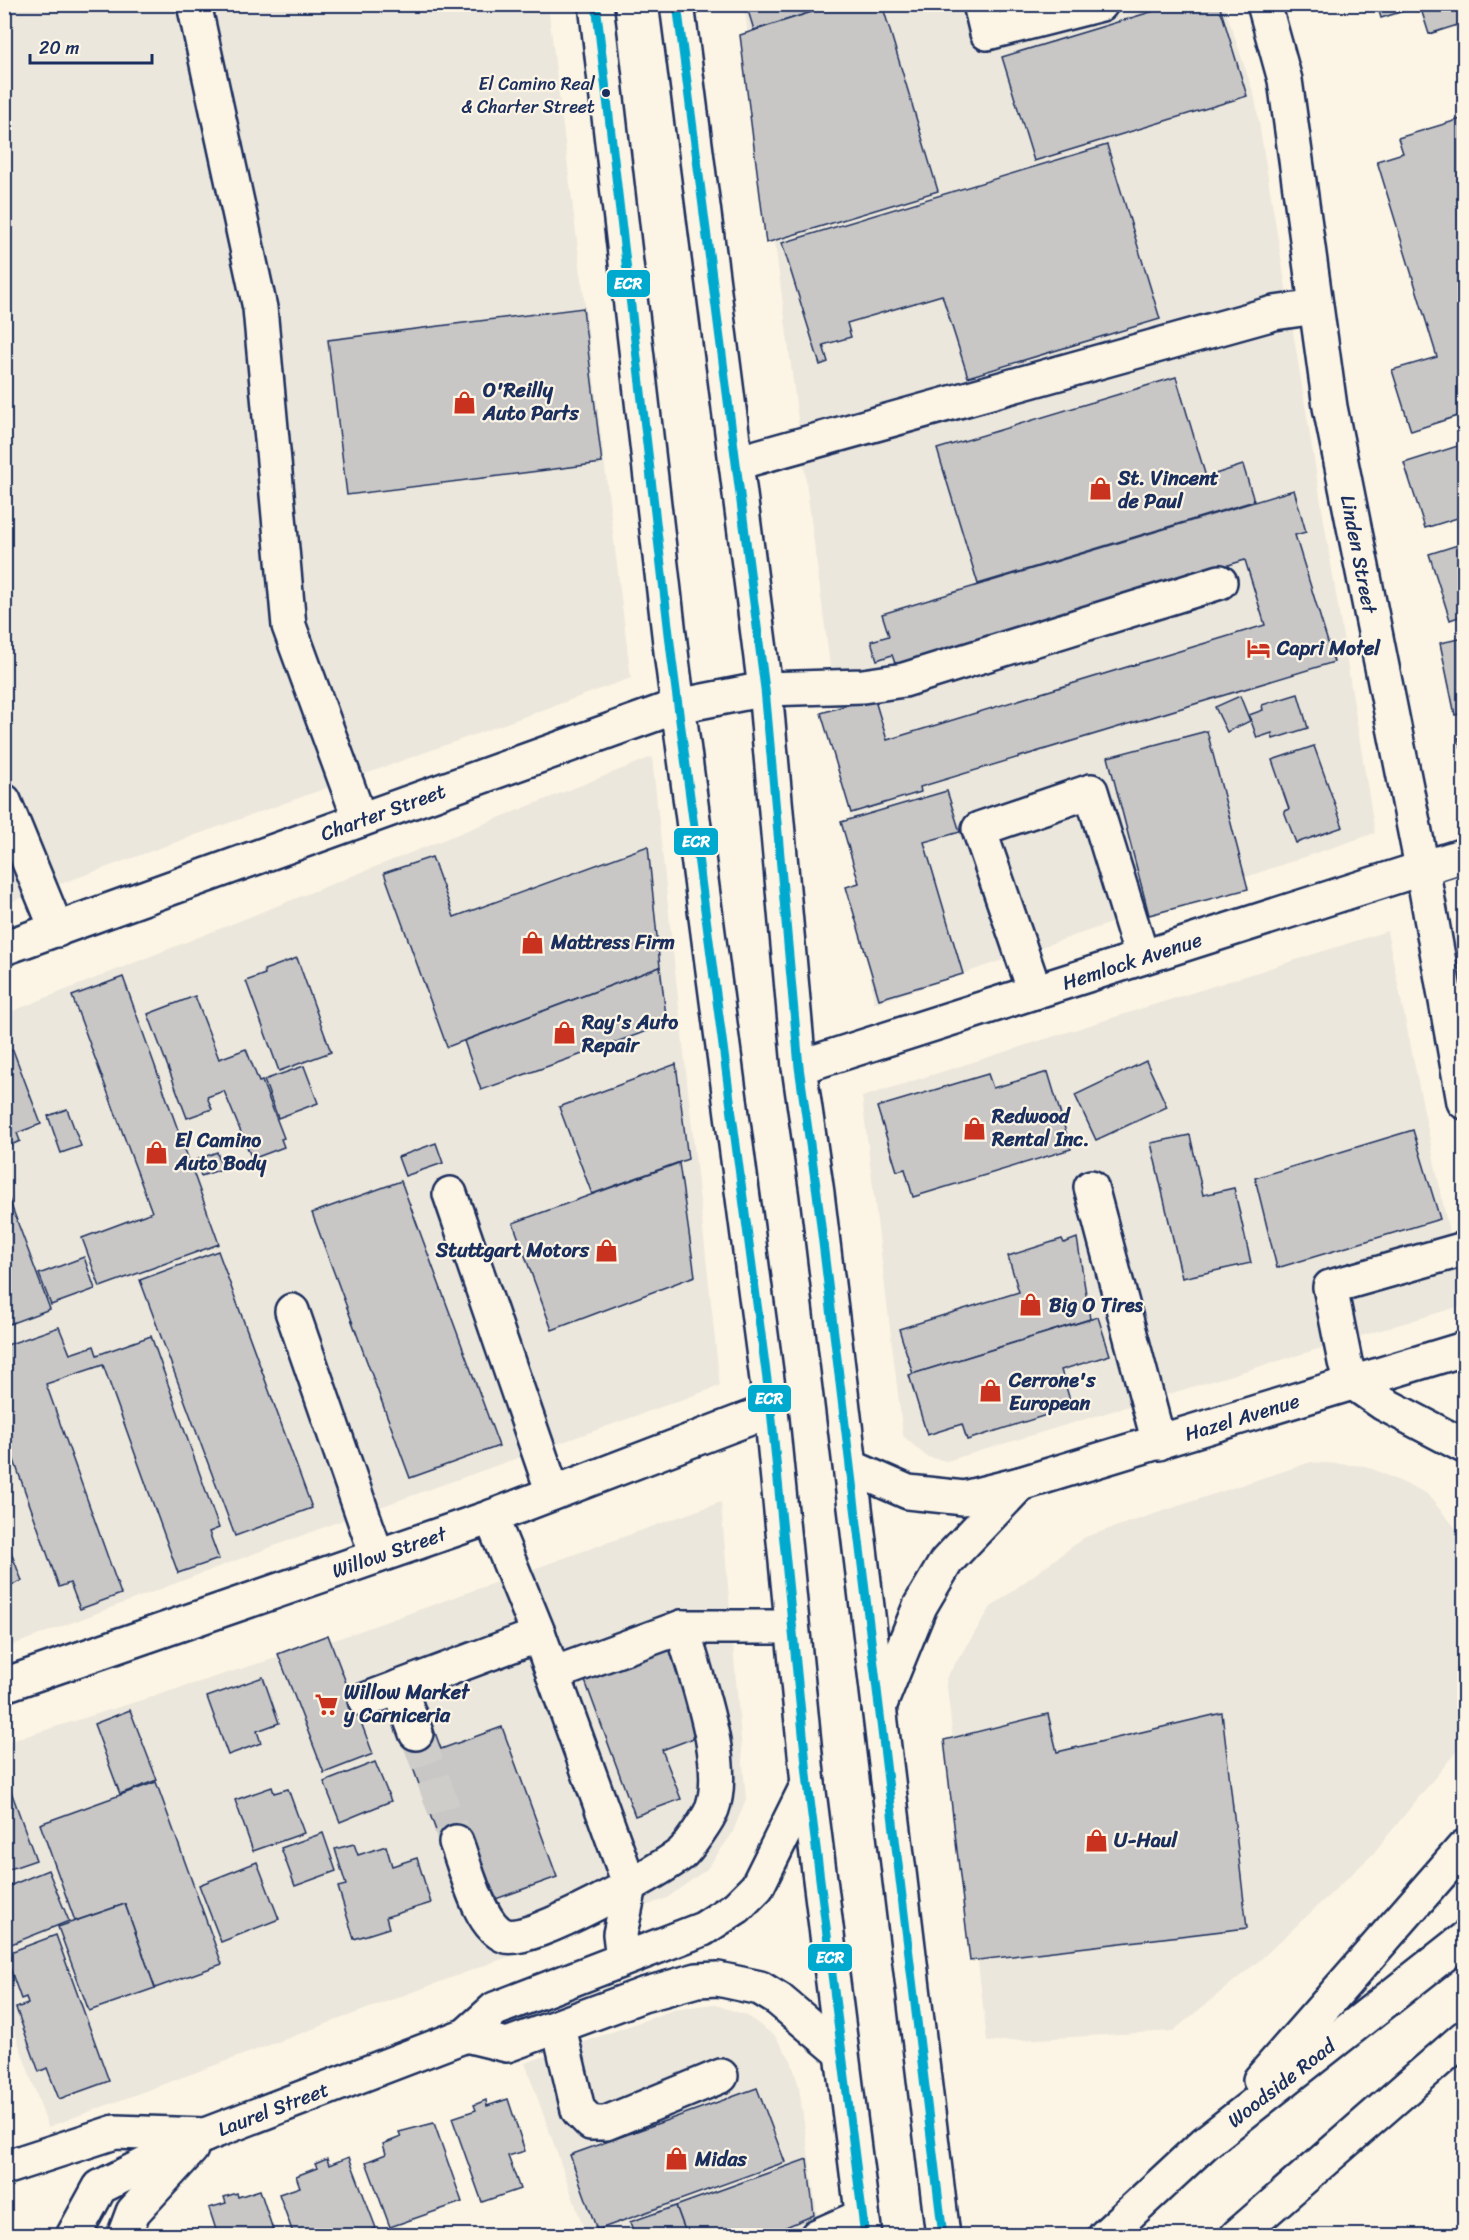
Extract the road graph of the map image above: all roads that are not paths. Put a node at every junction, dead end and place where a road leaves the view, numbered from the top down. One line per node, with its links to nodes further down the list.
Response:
1 (195, 4): 13 (main road)
2 (596, 4): 11 (main road)
3 (677, 4): 8 (main road)
4 (980, 4): 5 (main road)
5 (1101, 4)
6 (1264, 4): 7 (main road, Linden Street)
7 (1316, 307): 8 (main road); 15 (main road, Linden Street)
8 (736, 463): 10 (main road)
9 (1220, 582): 10 (main road, Charter Street)
10 (765, 689): 11 (main road, Charter Street); 20 (main road)
11 (678, 706): 13 (main road, Charter Street); 28 (main road)
12 (4, 801): 16 (main road)
13 (360, 820): 16 (main road, Charter Street)
14 (1464, 855): 15 (main road, Hemlock Avenue)
15 (1422, 867): 18 (main road, Hemlock Avenue); 21 (main road, Linden Street)
16 (57, 930): 17 (main road, Charter Street)
17 (4, 948)
18 (1143, 957): 19 (main road, Hemlock Avenue); 19 (main road)
19 (1035, 992): 20 (main road, Hemlock Avenue)
20 (799, 1067): 31 (main road)
21 (1464, 1102)
22 (1091, 1187): 29 (main road)
23 (450, 1194): 33 (main road)
24 (1464, 1249): 27 (main road)
25 (292, 1311): 35 (main road)
26 (1464, 1349): 27 (main road, Hazel Avenue)
27 (1352, 1382): 29 (main road, Hazel Avenue); 30 (main road)
28 (771, 1410): 33 (main road, Willow Street); 37 (main road)
29 (1159, 1443): 32 (main road, Hazel Avenue)
30 (1464, 1446)
31 (850, 1467): 32 (main road, Hazel Avenue); 43 (main road)
32 (1020, 1484): 43 (main road)
33 (554, 1493): 34 (main road, Willow Street)
34 (491, 1516): 35 (main road, Willow Street); 38 (main road)
35 (377, 1556): 40 (main road, Willow Street)
36 (682, 1627): 37 (main road); 39 (main road); 48 (main road)
37 (791, 1627): 45 (main road)
38 (539, 1635): 39 (main road); 41 (main road)
39 (553, 1674): 48 (main road)
40 (4, 1685)
41 (399, 1688): 42 (main road); 44 (main road)
42 (365, 1700)
43 (878, 1710): 64 (main road)
44 (416, 1733)
45 (808, 1784): 50 (main road); 55 (main road)
46 (456, 1842): 48 (main road)
47 (1464, 1847): 58 (main road)
48 (630, 1886): 51 (main road)
49 (1464, 1939): 58 (main road, Woodside Road)
50 (659, 1946): 51 (main road); 52 (main road)
51 (623, 1959): 53 (main road)
52 (558, 2027): 53 (main road); 55 (main road); 56 (main road)
53 (466, 2035): 57 (main road, Laurel Street)
54 (1464, 2038): 66 (main road)
55 (841, 2052): 60 (main road)
56 (721, 2076)
57 (205, 2135): 59 (main road, Laurel Street); 61 (main road); 62 (main road)
58 (1205, 2143): 65 (main road, Woodside Road)
59 (4, 2168)
60 (864, 2226): 63 (main road)
61 (73, 2235)
62 (124, 2235)
63 (817, 2235)
64 (943, 2235)
65 (1106, 2235)
66 (1237, 2235)

